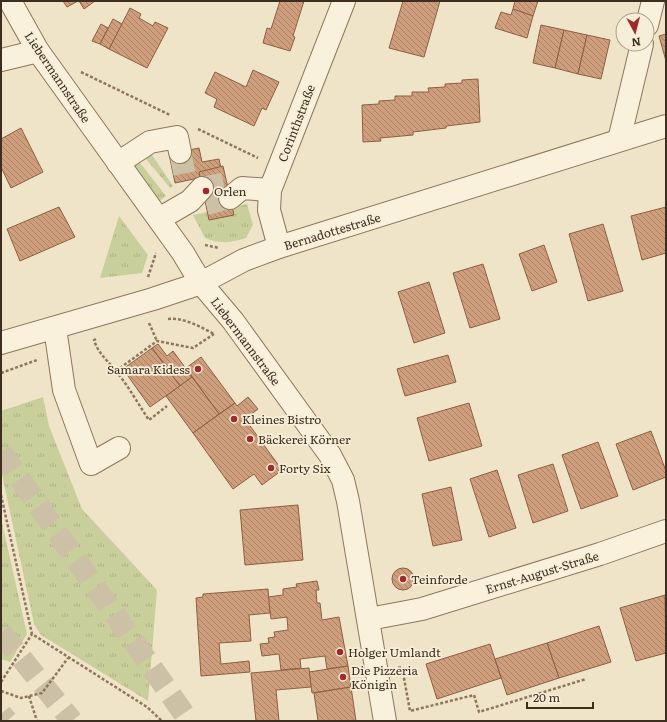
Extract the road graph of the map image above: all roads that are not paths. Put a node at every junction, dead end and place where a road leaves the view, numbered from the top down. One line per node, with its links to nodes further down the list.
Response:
1 (10, 1): 5 (street, Liebermannstraße)
2 (344, 1): 13 (street, Corinthstraße)
3 (653, 1): 4 (street)
4 (650, 12)
5 (38, 51): 7 (street); 11 (street, Liebermannstraße)
6 (640, 52): 9 (street)
7 (1, 60)
8 (666, 126): 9 (street, Bernadottestraße)
9 (619, 140): 16 (street, Bernadottestraße)
10 (180, 152): 11 (street)
11 (118, 163): 15 (street, Liebermannstraße)
12 (233, 190): 13 (street)
13 (270, 190): 16 (street, Corinthstraße)
14 (196, 193): 15 (street)
15 (159, 219): 17 (street, Liebermannstraße)
16 (279, 247): 17 (street, Bernadottestraße)
17 (201, 283): 18 (street, Bernadottestraße); 22 (street, Liebermannstraße)
18 (55, 328): 19 (street, Bernadottestraße); 20 (street)
19 (1, 343)
20 (119, 448)
21 (666, 531): 22 (street, Ernst-August-Straße)
22 (369, 619): 23 (street, Liebermannstraße)
23 (385, 721)

